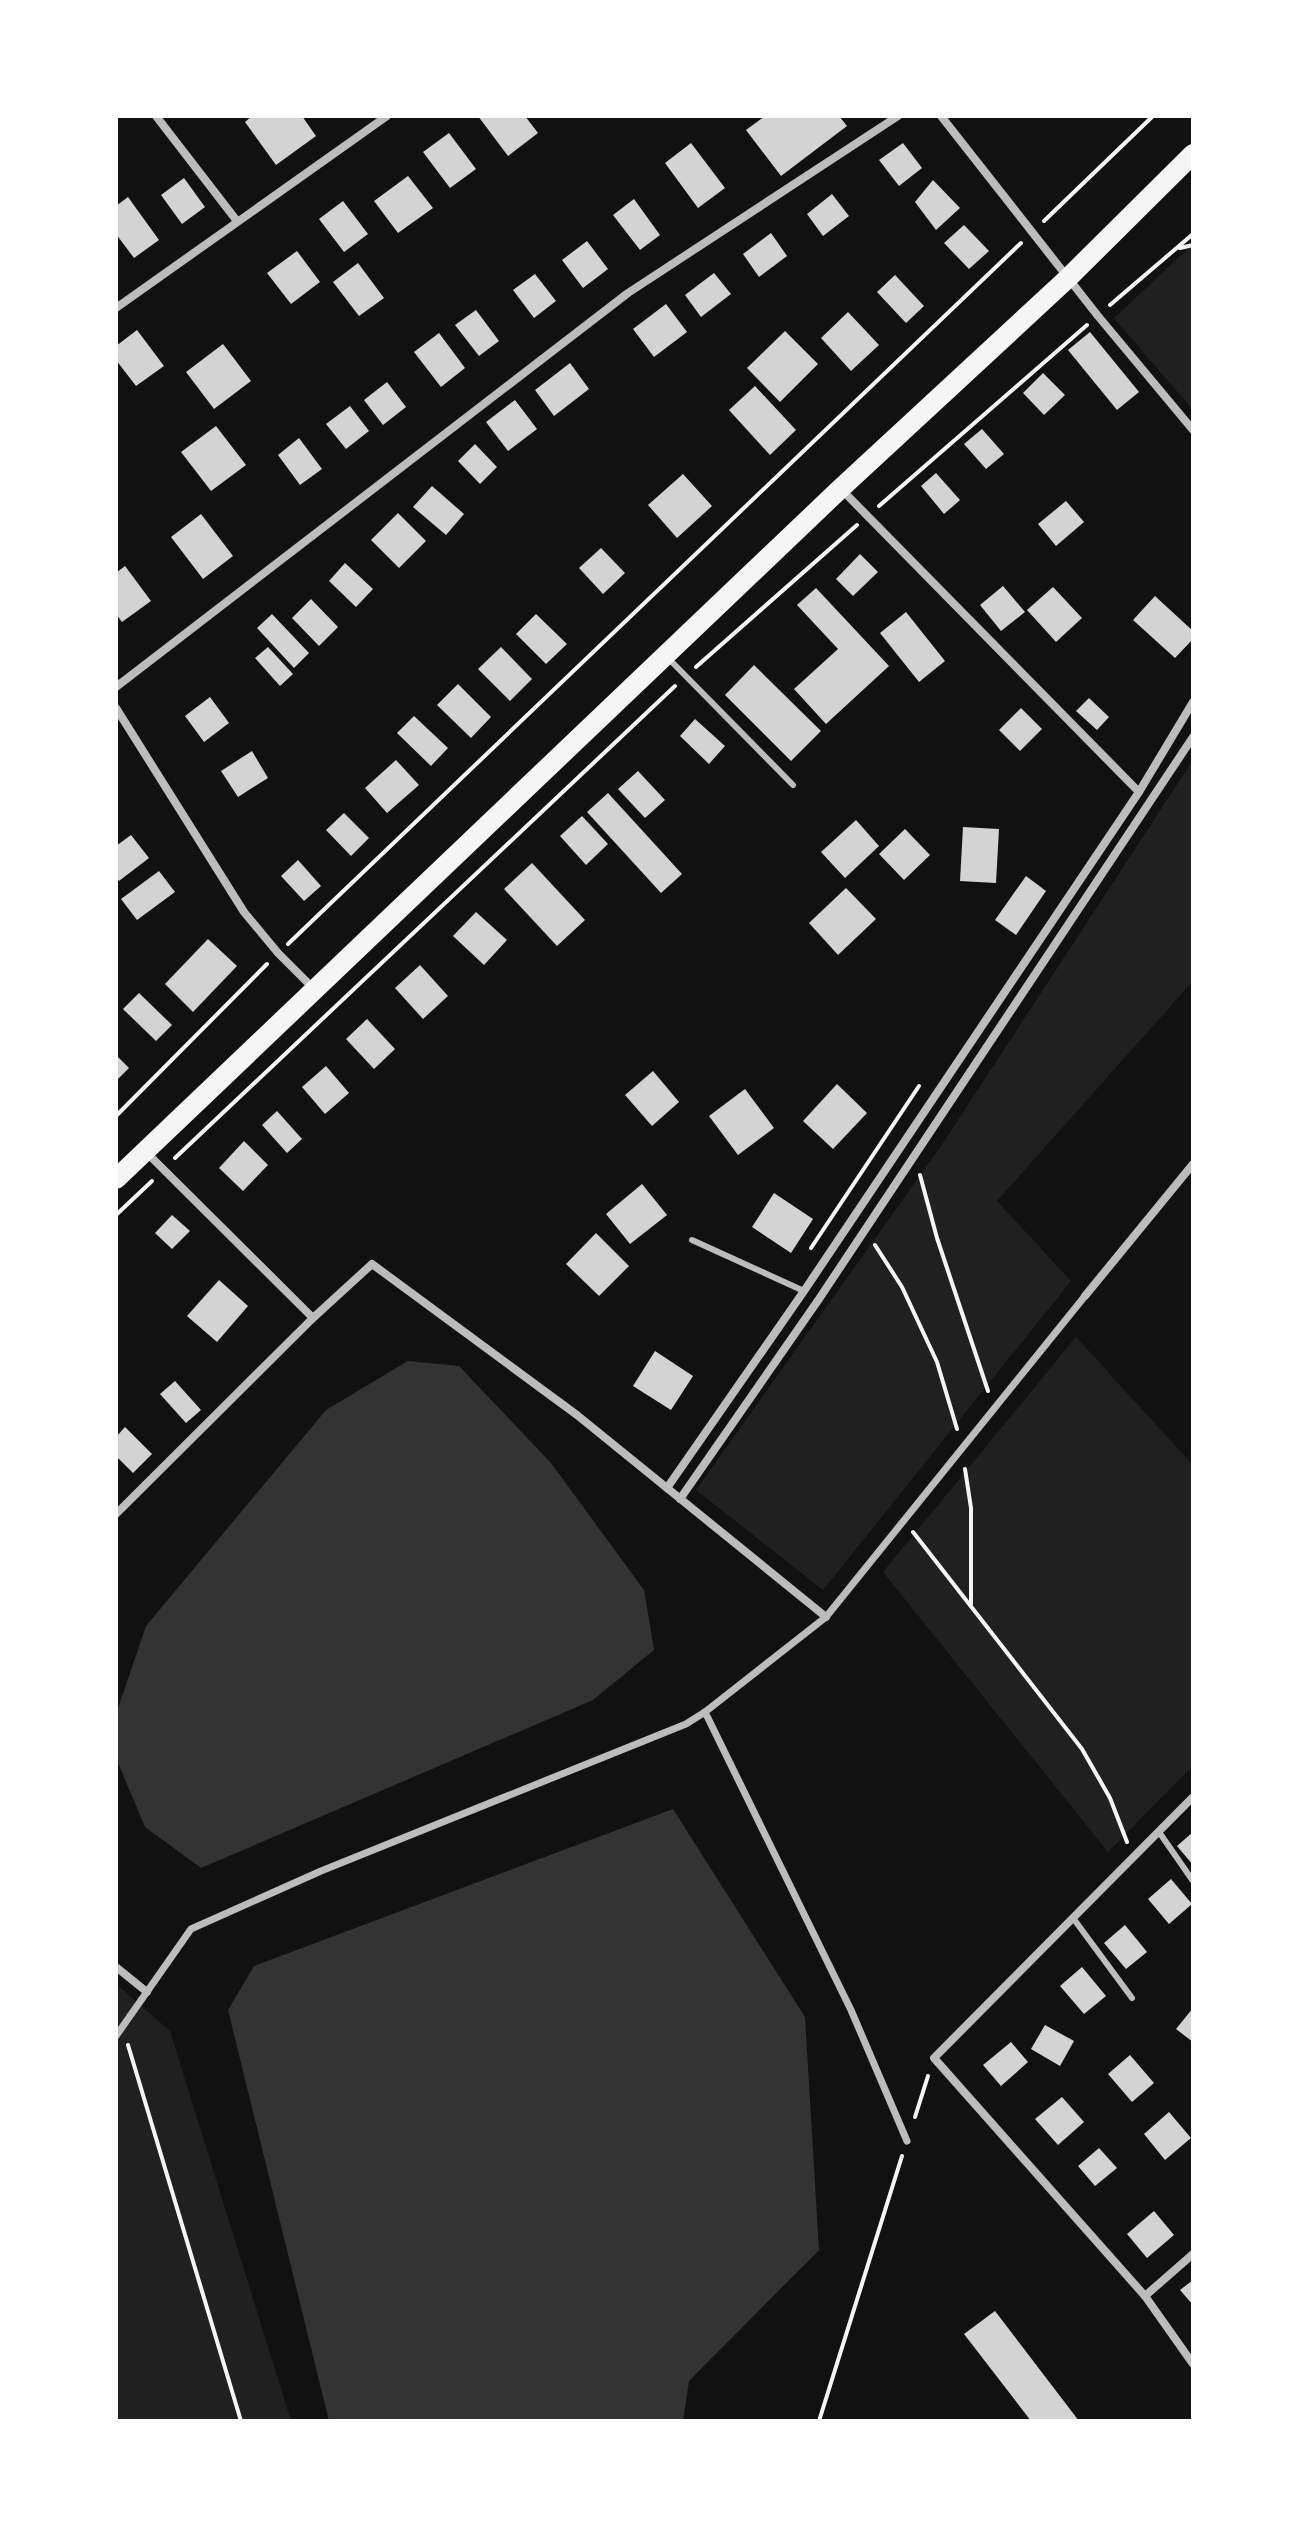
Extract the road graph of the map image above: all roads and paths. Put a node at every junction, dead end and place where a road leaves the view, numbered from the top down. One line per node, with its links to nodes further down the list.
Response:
1 (156, 116): 7 (street)
2 (387, 116): 7 (street)
3 (898, 116): 22 (street)
4 (941, 116): 13 (street)
5 (1153, 116): 8 (path)
6 (1193, 154): 13 (main road)
7 (237, 221): 15 (street)
8 (1044, 221)
9 (1193, 234): 12 (path)
10 (1021, 243): 28 (path)
11 (1193, 245): 12 (path)
12 (1177, 249): 14 (path)
13 (1068, 278): 17 (street); 18 (main road)
14 (1110, 305)
15 (116, 308)
16 (1087, 325): 19 (path)
17 (1193, 430)
18 (840, 489): 19 (street); 20 (main road)
19 (867, 516): 21 (path); 27 (street)
20 (665, 655): 21 (lane); 29 (main road)
21 (686, 676): 26 (lane); 35 (path)
22 (116, 687)
23 (1193, 702): 27 (street)
24 (116, 708): 28 (street)
25 (1193, 737): 32 (street)
26 (793, 785)
27 (1139, 792): 39 (street)
28 (278, 953): 29 (street); 30 (path)
29 (315, 990): 31 (main road)
30 (116, 1116)
31 (145, 1151): 34 (main road); 35 (street)
32 (915, 1157): 37 (street); 42 (path)
33 (1193, 1164): 40 (street)
34 (119, 1169)
35 (164, 1169): 36 (path); 41 (street)
36 (116, 1215)
37 (866, 1230): 43 (path); 45 (street)
38 (692, 1240): 39 (lane)
39 (804, 1291): 44 (street)
40 (1085, 1296): 42 (street)
41 (313, 1318): 44 (street); 46 (street)
42 (994, 1409): 43 (street)
43 (962, 1449): 47 (street); 48 (path)
44 (667, 1488): 45 (street)
45 (680, 1499): 49 (street)
46 (116, 1514)
47 (904, 1520): 48 (path); 49 (street)
48 (971, 1606): 53 (path)
49 (826, 1617): 50 (street)
50 (705, 1712): 57 (street); 62 (street)
51 (1193, 1797): 52 (street)
52 (1159, 1832): 53 (street); 54 (lane)
53 (1134, 1857): 55 (street)
54 (1193, 1881)
55 (1073, 1918): 58 (lane); 61 (street)
56 (116, 1967): 57 (street)
57 (147, 1992): 59 (street)
58 (1132, 1998)
59 (122, 2027): 60 (street); 66 (path)
60 (116, 2036)
61 (934, 2058): 62 (path); 64 (street)
62 (907, 2141): 67 (path)
63 (1193, 2254): 64 (street)
64 (1145, 2296): 65 (street)
65 (1193, 2364)
66 (241, 2421)
67 (819, 2421)

